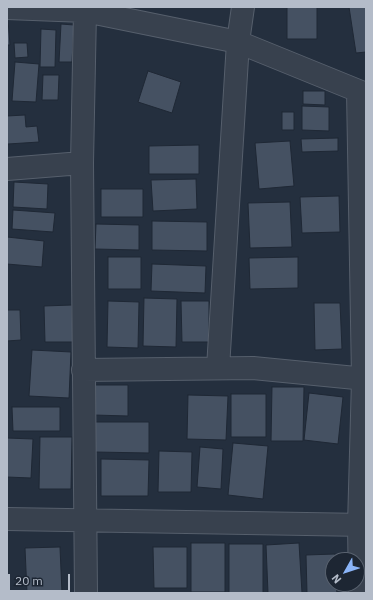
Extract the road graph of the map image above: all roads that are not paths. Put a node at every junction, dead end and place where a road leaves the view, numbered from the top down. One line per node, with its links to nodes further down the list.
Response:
1 (243, 7): 5 (street)
2 (7, 8): 3 (street)
3 (55, 8): 4 (street)
4 (85, 11): 5 (street); 7 (street)
5 (238, 42): 6 (street); 9 (street)
6 (362, 92): 11 (street)
7 (82, 163): 8 (street); 10 (street)
8 (7, 169)
9 (218, 368): 10 (street); 11 (street)
10 (84, 370): 13 (street)
11 (365, 379): 14 (street)
12 (7, 518): 13 (street)
13 (84, 520): 14 (street); 15 (street)
14 (362, 525): 16 (street)
15 (86, 593)
16 (360, 593)

